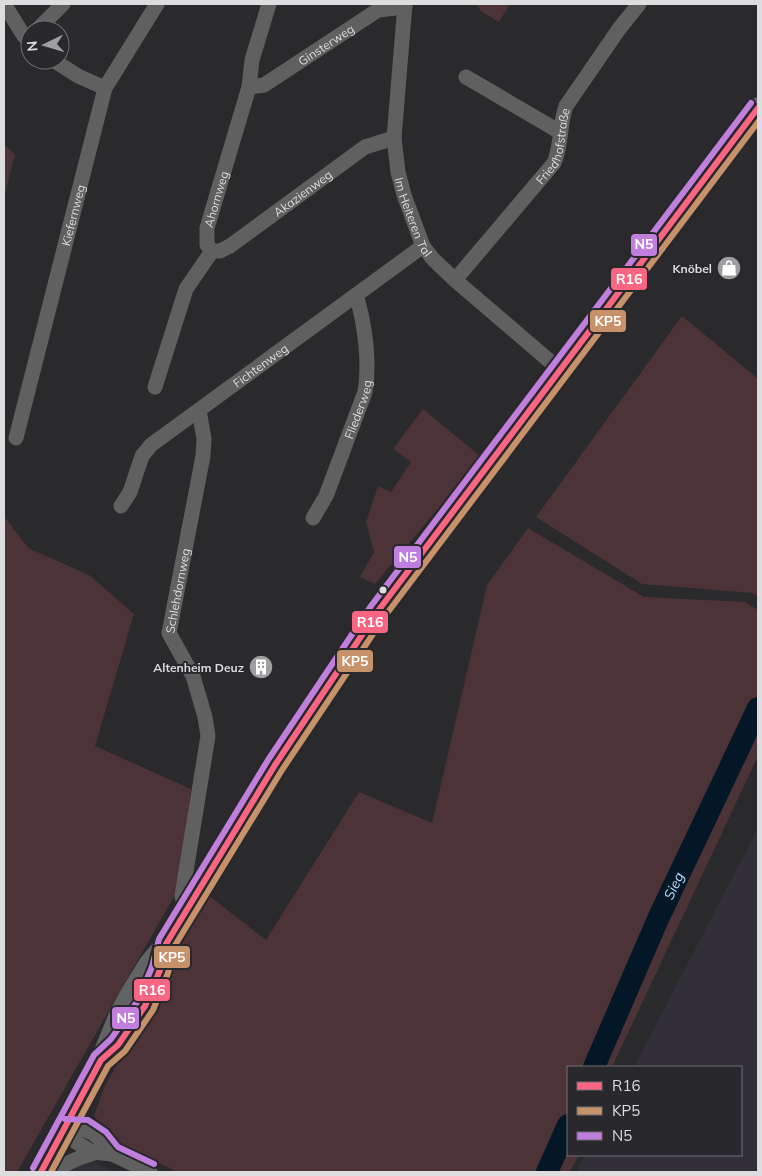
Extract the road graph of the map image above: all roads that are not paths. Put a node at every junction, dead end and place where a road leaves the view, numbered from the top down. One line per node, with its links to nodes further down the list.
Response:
1 (4, 4): 8 (street)
2 (63, 4): 7 (street)
3 (157, 4): 12 (street, Kiefernweg)
4 (269, 4): 11 (street, Ahornweg)
5 (639, 4): 14 (street, Friedhofstraße)
6 (405, 5): 11 (street, Ginsterweg); 15 (street, Im Heiteren Tal)
7 (47, 20)
8 (20, 24)
9 (69, 70): 12 (street)
10 (466, 77): 14 (street)
11 (249, 87): 17 (street, Ahornweg)
12 (105, 88): 23 (street, Kiefernweg)
13 (758, 108): 20 (main road)
14 (560, 132): 18 (street, Friedhofstraße)
15 (394, 138): 16 (street, Im Heiteren Tal); 17 (street, Akazienweg)
16 (423, 246): 18 (street, Im Heiteren Tal); 19 (street, Fichtenweg)
17 (212, 251): 21 (street)
18 (456, 280): 20 (street, Im Heiteren Tal)
19 (356, 295): 22 (street, Fichtenweg); 25 (street, Fliederweg)
20 (560, 370): 26 (main road)
21 (155, 387)
22 (199, 410): 24 (street, Fichtenweg); 26 (street, Schlehdornweg)
23 (16, 438)
24 (121, 506)
25 (313, 518)
26 (186, 911): 27 (main road)
27 (65, 1128): 28 (street); 29 (main road)
28 (105, 1153): 30 (street); 31 (street)
29 (41, 1172)
30 (56, 1172)
31 (150, 1172)

